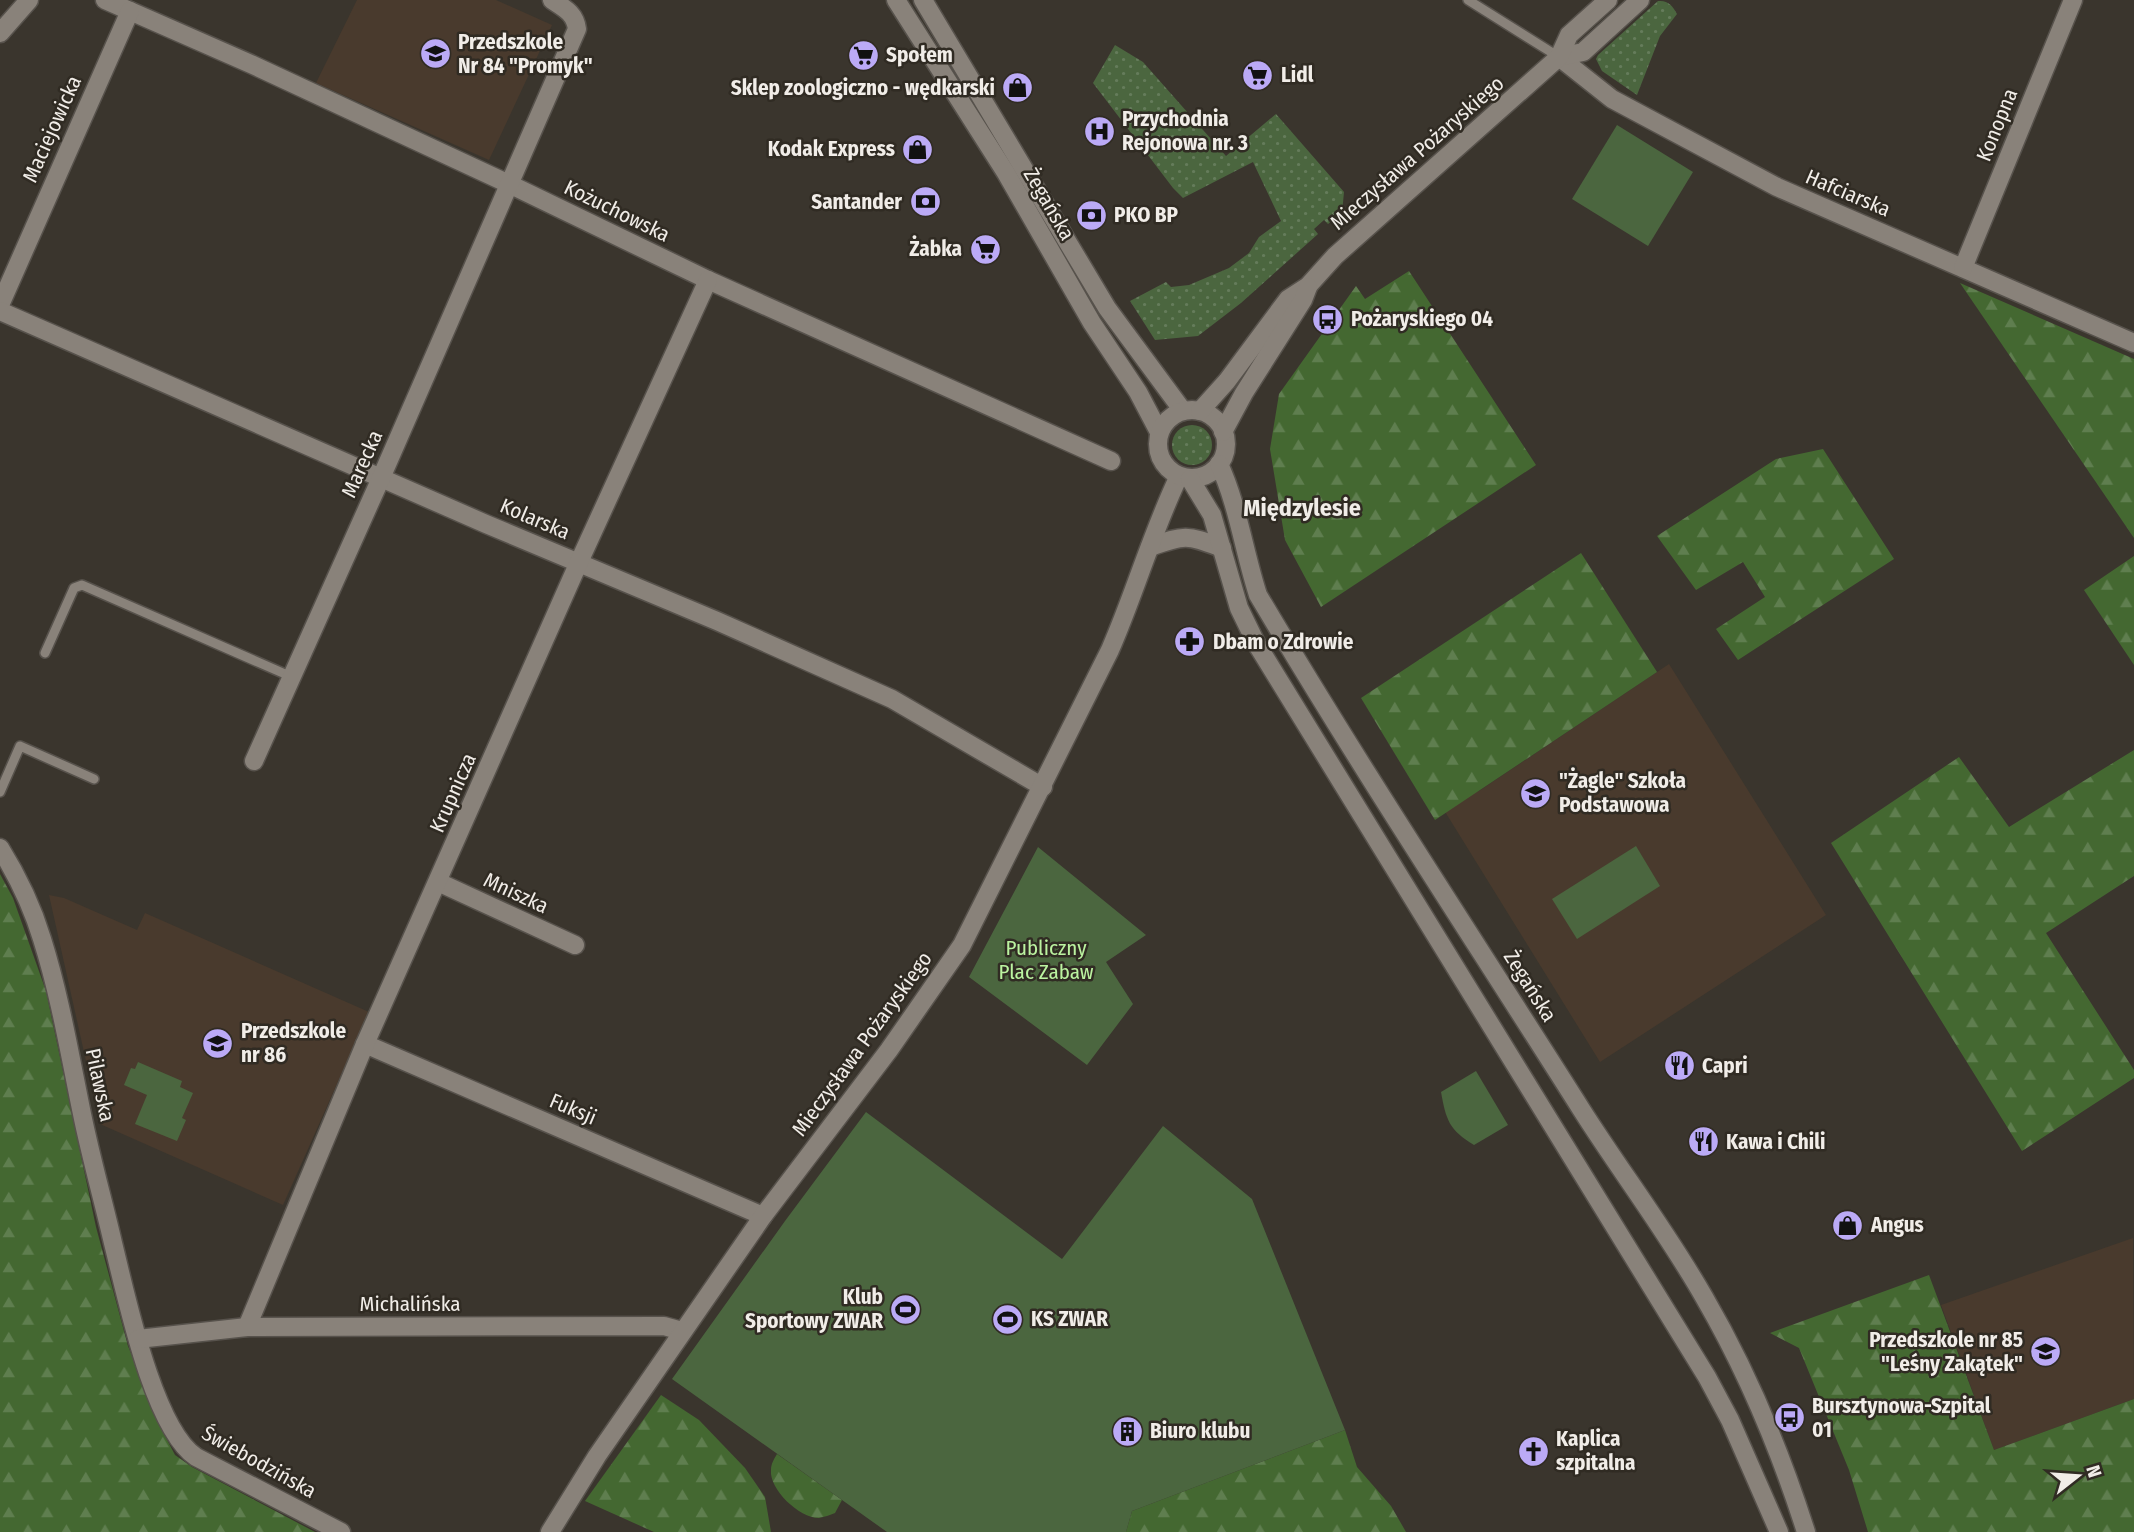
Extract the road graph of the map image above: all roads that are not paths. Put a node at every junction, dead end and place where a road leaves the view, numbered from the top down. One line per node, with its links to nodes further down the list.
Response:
1 (29, 0): 11 (street)
2 (105, 0): 10 (street, Kożuchowska)
3 (552, 0): 13 (street, Marecka)
4 (896, 0): 21 (street, Żegańska)
5 (923, 0): 20 (street, Żegańska)
6 (1468, 0): 12 (lane)
7 (1608, 0): 12 (street, Mieczysława Pożaryskiego)
8 (1640, 0): 12 (street, Mieczysława Pożaryskiego)
9 (2073, 0): 14 (street, Konopna)
10 (130, 11): 13 (street, Kożuchowska); 17 (street, Maciejowicka)
11 (0, 33)
12 (1559, 57): 14 (street, Hafciarska); 16 (street, Mieczysława Pożaryskiego)
13 (509, 184): 15 (street, Kożuchowska); 26 (street, Marecka)
14 (1963, 268): 19 (street, Hafciarska)
15 (708, 280): 23 (street, Kożuchowska); 29 (street, Krupnicza)
16 (1308, 286): 20 (street, Mieczysława Pożaryskiego); 22 (street, Mieczysława Pożaryskiego)
17 (0, 305)
18 (0, 312): 26 (street, Kolarska)
19 (2134, 343)
20 (1191, 411): 21 (street); 22 (street)
21 (1159, 432): 25 (street)
22 (1223, 432): 24 (street)
23 (1111, 461)
24 (1220, 464): 25 (street); 47 (street, Żegańska)
25 (1184, 477): 27 (street, Mieczysława Pożaryskiego); 28 (street)
26 (381, 478): 29 (street, Kolarska); 31 (street, Marecka)
27 (1150, 547): 28 (street); 34 (street, Mieczysława Pożaryskiego)
28 (1222, 548): 46 (street)
29 (579, 562): 34 (street, Kolarska); 37 (street, Krupnicza)
30 (45, 653): 31 (lane)
31 (292, 677): 32 (street, Marecka)
32 (254, 761)
33 (94, 779): 35 (lane)
34 (1042, 788): 40 (street, Mieczysława Pożaryskiego)
35 (0, 792)
36 (0, 848): 43 (street, Pilawska)
37 (438, 882): 38 (street, Mniszka); 39 (street, Krupnicza)
38 (575, 946)
39 (365, 1044): 40 (street, Fuksji); 41 (street, Krupnicza)
40 (763, 1216): 42 (street, Mieczysława Pożaryskiego)
41 (247, 1327): 42 (street, Michalińska); 43 (street, Michalińska)
42 (682, 1331): 45 (street, Mieczysława Pożaryskiego)
43 (138, 1339): 44 (street, Świebodzińska)
44 (341, 1532)
45 (550, 1532)
46 (1779, 1532)
47 (1806, 1532)

